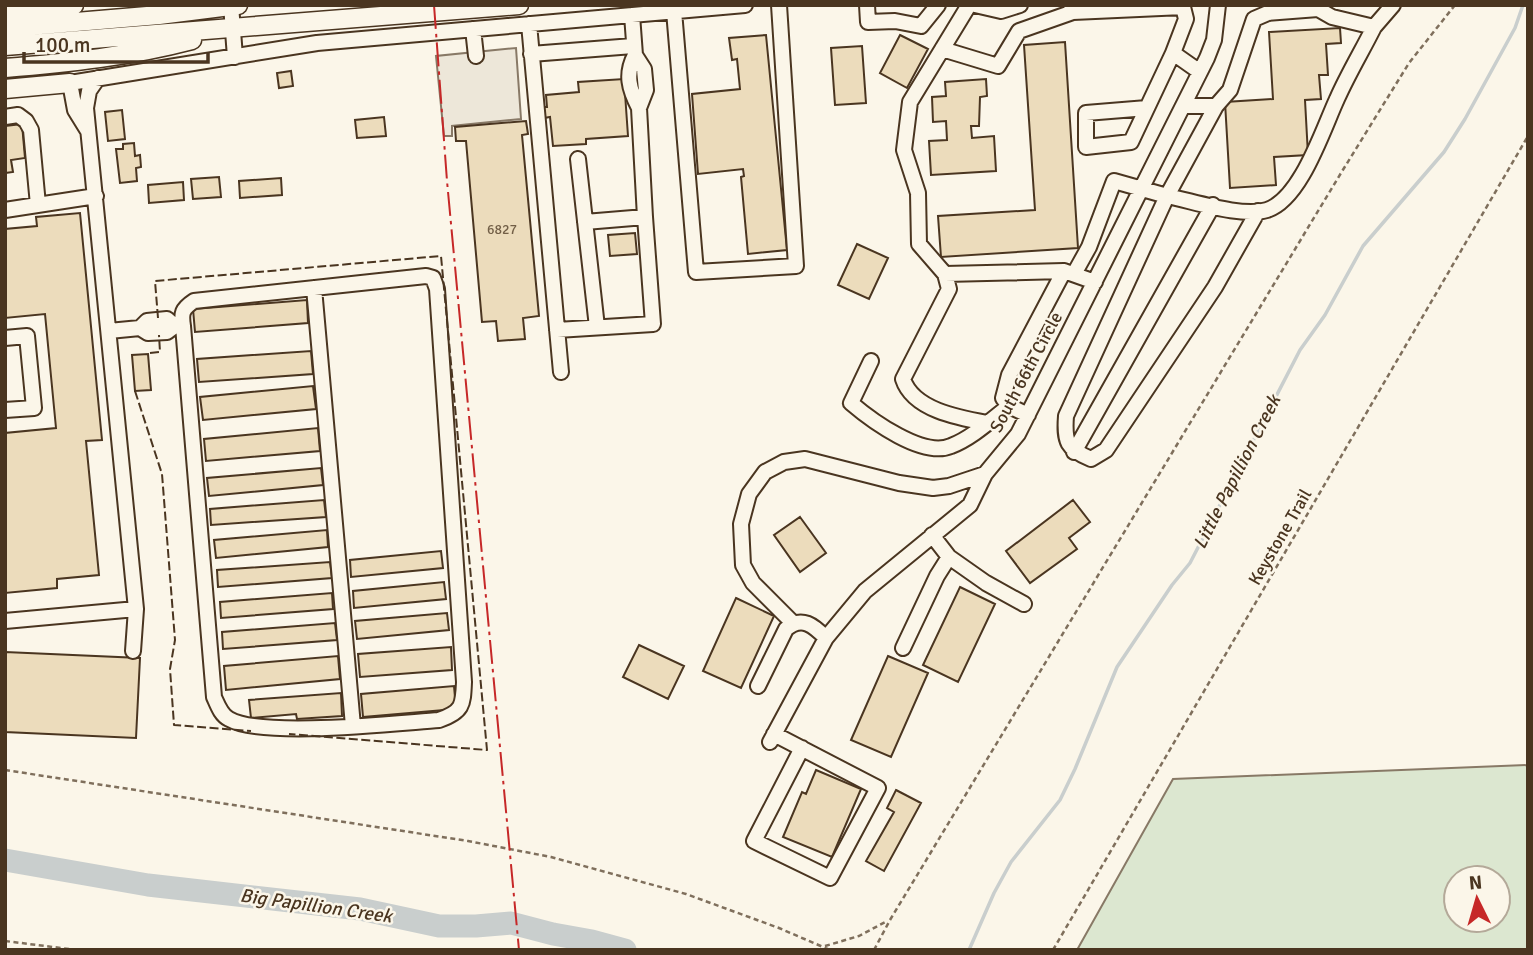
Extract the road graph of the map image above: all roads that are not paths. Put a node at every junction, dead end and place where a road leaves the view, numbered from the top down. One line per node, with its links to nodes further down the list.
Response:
1 (74, 5): 17 (main road)
2 (215, 5): 14 (main road)
3 (238, 5): 14 (main road)
4 (519, 5): 23 (main road)
5 (744, 5): 18 (street)
6 (779, 5): 18 (street)
7 (867, 5): 8 (street)
8 (938, 5): 9 (street)
9 (968, 5): 26 (street)
10 (975, 5): 11 (street)
11 (1020, 5)
12 (1218, 5): 33 (street, South 66th Circle)
13 (1393, 5): 22 (street)
14 (230, 6): 21 (main road); 23 (street)
15 (1319, 7): 22 (street); 38 (street)
16 (1072, 9): 26 (street); 28 (street)
17 (5, 10)
18 (674, 11): 19 (street)
19 (632, 15): 20 (street); 27 (street)
20 (529, 24): 24 (street); 29 (street)
21 (5, 27)
22 (1374, 27): 49 (street)
23 (233, 29): 25 (main road); 31 (street); 32 (main road)
24 (473, 29): 30 (street); 31 (street)
25 (5, 46)
26 (942, 49): 53 (street)
27 (634, 51): 29 (street); 50 (street)
28 (1173, 53): 33 (street); 39 (street)
29 (531, 54): 58 (street)
30 (476, 56)
31 (235, 57): 34 (street)
32 (5, 68)
33 (1200, 72): 37 (street, South 66th Circle)
34 (98, 78): 35 (street); 41 (street)
35 (70, 83): 36 (main road); 41 (street)
36 (5, 89)
37 (1183, 106): 38 (street); 43 (street, South 66th Circle)
38 (1216, 106): 45 (street)
39 (1147, 108): 39 (street)
40 (5, 117): 46 (street)
41 (88, 131): 44 (street)
42 (578, 159): 51 (street)
43 (1141, 190): 45 (street); 52 (street); 54 (street, South 66th Circle)
44 (96, 196): 46 (street); 59 (street)
45 (1167, 196): 47 (street); 67 (street)
46 (38, 205): 48 (street)
47 (1213, 205): 49 (street); 67 (street)
48 (5, 210)
49 (1258, 211): 67 (street)
50 (645, 217): 51 (street); 57 (street)
51 (585, 222): 57 (street)
52 (1069, 272): 53 (street); 54 (street); 63 (street)
53 (945, 274): 66 (street)
54 (1095, 282): 65 (street, South 66th Circle)
55 (314, 288): 56 (street); 79 (street); 79 (street)
56 (179, 326): 59 (street); 79 (street)
57 (597, 327): 58 (street)
58 (557, 330): 62 (street)
59 (109, 331): 72 (street)
60 (5, 338): 64 (street)
61 (871, 360): 66 (street)
62 (561, 372)
63 (1009, 406): 65 (street); 66 (street)
64 (5, 410)
65 (1028, 415): 68 (street, South 66th Circle)
66 (987, 423)
67 (1074, 452)
68 (985, 474): 69 (street, South 66th Circle); 74 (street)
69 (932, 535): 70 (street); 75 (street, South 66th Circle)
70 (949, 558): 71 (street); 76 (street)
71 (1024, 604)
72 (136, 608): 73 (street); 77 (street)
73 (5, 621)
74 (793, 623): 75 (street); 78 (street)
75 (826, 638): 80 (street, South 66th Circle)
76 (903, 648)
77 (133, 651)
78 (758, 686)
79 (353, 726)
80 (802, 748): 80 (street)

